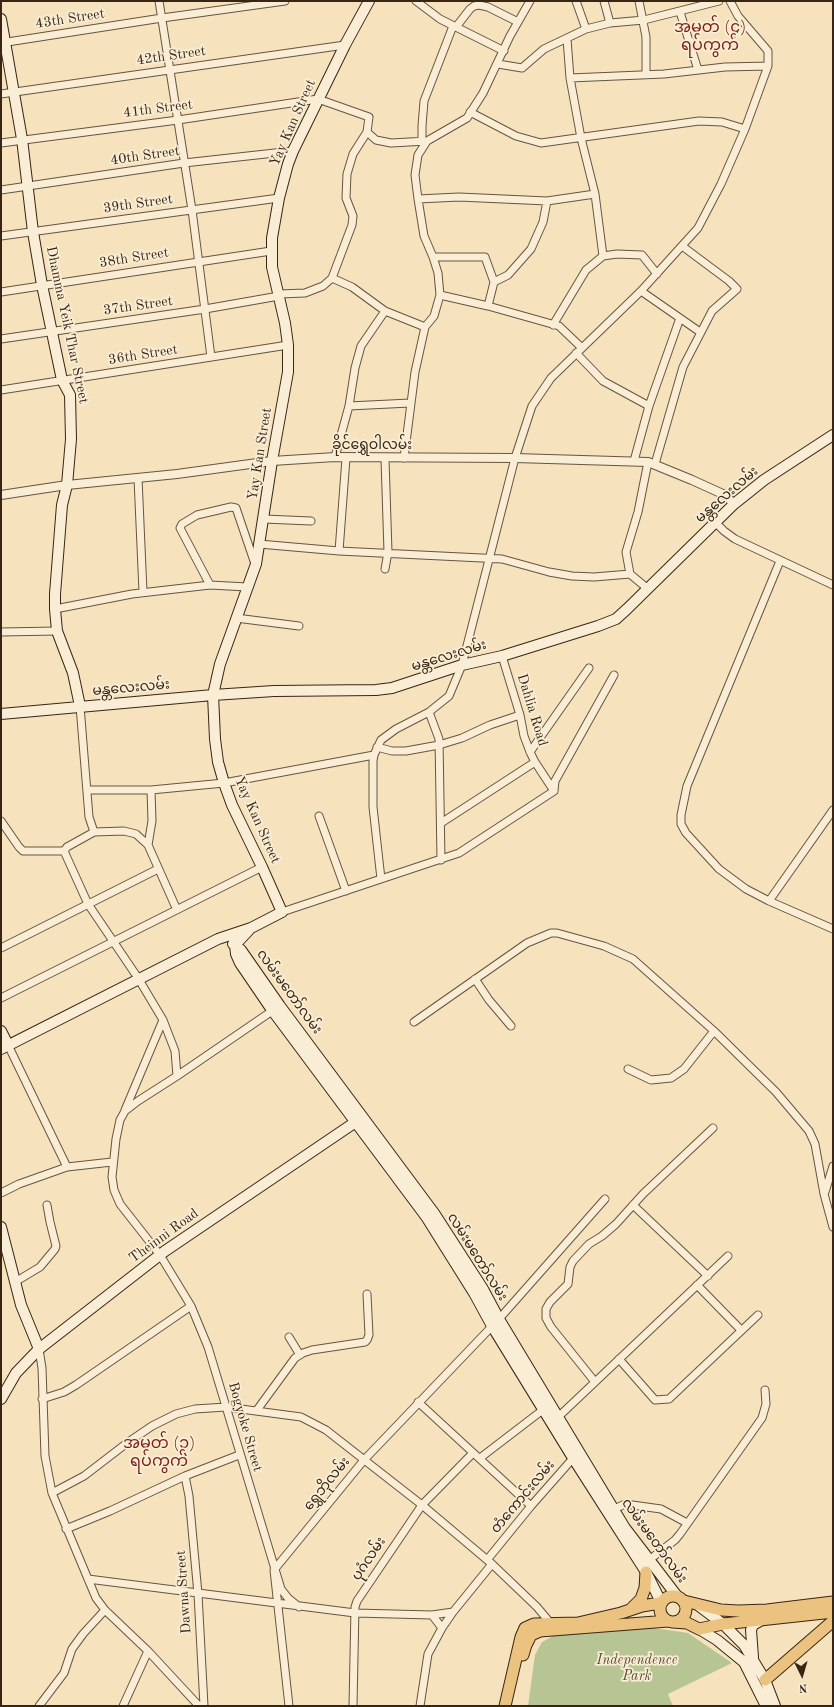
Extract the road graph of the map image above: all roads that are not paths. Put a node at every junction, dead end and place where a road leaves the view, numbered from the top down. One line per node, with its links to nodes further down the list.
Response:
1 (159, 1): 12 (street)
2 (286, 1): 12 (street, 43th Street)
3 (369, 1): 21 (main road, Yay Kan Street)
4 (416, 1): 17 (street)
5 (530, 1): 15 (street)
6 (576, 1): 18 (street)
7 (604, 1): 16 (street)
8 (639, 1): 14 (street)
9 (720, 1): 11 (street)
10 (730, 1): 24 (street)
11 (680, 12): 14 (street); 26 (street)
12 (162, 18): 20 (street, 43th Street); 25 (street)
13 (1, 19): 20 (main road, Dhamma Yeik Thar Street)
14 (644, 20): 16 (street); 27 (street)
15 (518, 22): 17 (street); 22 (street)
16 (610, 23): 18 (street)
17 (454, 27): 22 (street); 38 (street)
18 (586, 29): 19 (street)
19 (567, 39): 23 (street); 28 (street)
20 (3, 43): 29 (main road, Dhamma Yeik Thar Street)
21 (345, 45): 25 (street, 42th Street); 31 (main road, Yay Kan Street)
22 (504, 51): 23 (street)
23 (498, 64): 32 (street)
24 (768, 66): 26 (street); 34 (street)
25 (170, 69): 29 (street, 42th Street); 33 (street)
26 (698, 70): 27 (street)
27 (646, 74): 28 (street)
28 (570, 78): 36 (street)
29 (13, 92): 30 (street, 42th Street); 37 (main road, Dhamma Yeik Thar Street)
30 (1, 94)
31 (318, 99): 33 (street, 41th Street); 35 (street); 40 (main road, Yay Kan Street)
32 (470, 112): 36 (street); 38 (street)
33 (178, 120): 37 (street, 41th Street); 41 (street)
34 (745, 129): 36 (street); 51 (street)
35 (367, 132): 38 (street); 57 (street)
36 (581, 138): 44 (street)
37 (22, 139): 39 (street, 41th Street); 42 (main road, Dhamma Yeik Thar Street)
38 (425, 141): 46 (street)
39 (1, 143)
40 (293, 151): 41 (street, 40th Street); 45 (main road, Yay Kan Street)
41 (184, 163): 42 (street, 40th Street); 48 (street)
42 (27, 185): 43 (street, 40th Street); 49 (main road, Dhamma Yeik Thar Street)
43 (1, 190)
44 (595, 194): 47 (street); 53 (street)
45 (279, 198): 48 (street, 39th Street); 52 (main road, Yay Kan Street)
46 (418, 199): 47 (street); 54 (street)
47 (548, 201): 58 (street)
48 (192, 210): 49 (street, 39th Street); 55 (street)
49 (33, 232): 50 (street, 39th Street); 59 (main road, Dhamma Yeik Thar Street)
50 (1, 236)
51 (682, 246): 56 (street); 71 (street)
52 (271, 251): 55 (street, 38th Street); 62 (main road, Yay Kan Street)
53 (603, 256): 56 (street); 68 (street)
54 (433, 257): 58 (street); 63 (street)
55 (199, 262): 59 (street, 38th Street); 65 (street)
56 (657, 274): 60 (street)
57 (332, 278): 62 (street, 37th Street); 66 (street)
58 (494, 282): 64 (street)
59 (42, 285): 61 (street, 38th Street); 70 (main road, Dhamma Yeik Thar Street)
60 (641, 291): 67 (street); 74 (street)
61 (1, 292)
62 (279, 295): 65 (street, 37th Street); 73 (main road, Yay Kan Street)
63 (440, 295): 64 (street); 69 (street)
64 (488, 306): 68 (street)
65 (205, 309): 70 (street, 37th Street); 75 (street)
66 (385, 311): 69 (street); 79 (street)
67 (680, 318): 71 (street); 80 (street)
68 (553, 325): 74 (street)
69 (426, 327): 78 (street)
70 (51, 332): 72 (street, 37th Street); 76 (main road, Dhamma Yeik Thar Street)
71 (700, 332): 89 (street)
72 (1, 339)
73 (288, 345): 75 (street, 36th Street); 87 (main road, Yay Kan Street)
74 (579, 350): 80 (street); 86 (street)
75 (211, 357): 76 (street, 36th Street)
76 (62, 380): 77 (street, 36th Street); 91 (main road, Dhamma Yeik Thar Street)
77 (1, 390)
78 (410, 403): 79 (street); 85 (street)
79 (349, 406): 82 (street)
80 (649, 406): 88 (street)
81 (833, 435): 93 (main road, မန္တလေးလမ်း)
82 (335, 457): 83 (street, ခိုင်ရွှေဝါလမ်း); 87 (street, ခိုင်ရွှေဝါလမ်း)
83 (346, 458): 84 (street, ခိုင်ရွှေဝါလမ်း); 98 (street)
84 (385, 458): 85 (street, ခိုင်ရွှေဝါလမ်း); 99 (street)
85 (404, 458): 86 (street, ခိုင်ရွှေဝါလမ်း)
86 (515, 458): 88 (street, ခိုင်ရွှေဝါလမ်း); 100 (street)
87 (272, 460): 90 (street, ခိုင်ရွှေဝါလမ်း); 94 (main road, Yay Kan Street)
88 (634, 461): 89 (street, ခိုင်ရွှေဝါလမ်း)
89 (651, 463): 93 (street, ခိုင်ရွှေဝါလမ်း); 104 (street)
90 (138, 478): 91 (street, ခိုင်ရွှေဝါလမ်း); 109 (street)
91 (67, 485): 92 (street, ခိုင်ရွှေဝါလမ်း); 110 (main road, Dhamma Yeik Thar Street)
92 (1, 495)
93 (734, 504): 96 (main road, မန္တလေးလမ်း)
94 (264, 519): 95 (street); 97 (main road, Yay Kan Street)
95 (311, 521)
96 (715, 522): 101 (street); 108 (main road, မန္တလေးလမ်း)
97 (260, 544): 98 (street); 102 (main road, Yay Kan Street)
98 (339, 551): 99 (street)
99 (388, 552): 100 (street); 103 (street)
100 (489, 558): 104 (street); 116 (street)
101 (780, 561): 106 (street); 145 (street)
102 (256, 564): 105 (street); 107 (main road, Yay Kan Street)
103 (385, 569)
104 (630, 574): 108 (street)
105 (210, 585): 107 (street); 109 (street)
106 (833, 585)
107 (247, 587): 111 (main road, Yay Kan Street)
108 (648, 589): 115 (main road, မန္တလေးလမ်း)
109 (143, 592): 110 (street)
110 (55, 610): 113 (main road, Dhamma Yeik Thar Street)
111 (236, 618): 112 (street); 119 (main road, Yay Kan Street)
112 (299, 626)
113 (57, 631): 114 (street); 120 (main road, Dhamma Yeik Thar Street)
114 (1, 632)
115 (502, 656): 116 (main road, မန္တလေးလမ်း); 123 (street, Dahlia Road)
116 (462, 665): 119 (main road, မန္တလေးလမ်း); 121 (street)
117 (589, 668): 126 (street)
118 (614, 675): 132 (street)
119 (213, 695): 120 (main road, မန္တလေးလမ်း); 129 (main road, Yay Kan Street)
120 (80, 706): 122 (main road, မန္တလေးလမ်း); 130 (street)
121 (429, 712): 124 (street); 125 (street)
122 (1, 714)
123 (520, 715): 124 (street); 126 (street, Dahlia Road)
124 (439, 745): 125 (street); 136 (street)
125 (377, 748): 127 (street)
126 (530, 752): 128 (street, Dahlia Road)
127 (374, 755): 129 (street); 143 (street)
128 (535, 762): 132 (street, Dahlia Road); 136 (street)
129 (224, 783): 131 (street); 141 (main road, Yay Kan Street)
130 (87, 790): 131 (street); 137 (street)
131 (151, 790): 138 (street)
132 (554, 791): 140 (street)
133 (833, 810): 145 (street)
134 (319, 816): 144 (street)
135 (1, 821): 139 (street)
136 (441, 823): 140 (street)
137 (94, 832): 138 (street); 139 (street)
138 (148, 845): 142 (street)
139 (64, 851): 146 (street)
140 (441, 860): 143 (street)
141 (262, 867): 147 (street); 148 (main road, Yay Kan Street)
142 (158, 869): 146 (street); 147 (street)
143 (381, 879): 144 (street)
144 (346, 891): 148 (street)
145 (769, 901): 150 (street)
146 (88, 904): 152 (street); 154 (street)
147 (177, 910): 152 (street)
148 (282, 912): 149 (main road)
149 (251, 928): 151 (main road); 153 (main road, လမ်းမတော်လမ်း)
150 (833, 929)
151 (218, 939): 153 (main road); 155 (main road)
152 (114, 942): 155 (street); 157 (street)
153 (235, 945): 158 (main road, လမ်းမတော်လမ်း)
154 (1, 948)
155 (138, 978): 159 (street); 164 (main road)
156 (474, 979): 160 (street); 161 (street); 163 (street)
157 (1, 998)
158 (276, 1008): 166 (street); 168 (main road, လမ်းမတော်လမ်း)
159 (163, 1020): 166 (street); 167 (street, Bogyoke Street)
160 (414, 1022)
161 (511, 1026)
162 (1, 1031): 164 (main road)
163 (714, 1031): 165 (street); 174 (street)
164 (4, 1047): 172 (street)
165 (628, 1069)
166 (177, 1076): 167 (street)
167 (125, 1112): 170 (street, Bogyoke Street)
168 (359, 1120): 180 (main road, Theinni Road); 188 (main road, လမ်းမတော်လမ်း)
169 (713, 1128): 177 (street)
170 (112, 1162): 172 (street); 180 (street, Bogyoke Street)
171 (833, 1166): 174 (street)
172 (68, 1167): 173 (street)
173 (1, 1193)
174 (824, 1194): 179 (street)
175 (605, 1199): 188 (street, ရွှေဘိုလမ်း)
176 (47, 1205): 183 (street)
177 (633, 1205): 182 (street); 194 (street)
178 (1, 1227): 183 (main road)
179 (833, 1227)
180 (160, 1255): 186 (street, Bogyoke Street); 191 (main road, Theinni Road)
181 (728, 1256): 182 (street)
182 (708, 1276): 184 (street)
183 (15, 1282): 191 (main road)
184 (697, 1285): 189 (street); 193 (street)
185 (368, 1294): 192 (street)
186 (191, 1306): 197 (street); 199 (street, Bogyoke Street)
187 (758, 1315): 189 (street)
188 (495, 1323): 198 (street, ရွှေဘိုလမ်း); 200 (main road, လမ်းမတော်လမ်း); 202 (main road, လမ်းမတော်လမ်း)
189 (740, 1330): 193 (street)
190 (289, 1336): 192 (street)
191 (39, 1349): 196 (main road, Theinni Road); 197 (street)
192 (300, 1355): 201 (street)
193 (619, 1360): 194 (street)
194 (595, 1382): 202 (street)
195 (766, 1390): 213 (street)
196 (1, 1399)
197 (42, 1399): 209 (street)
198 (418, 1402): 203 (street); 207 (street, ရွှေဘိုလမ်း)
199 (226, 1407): 201 (street); 204 (street, Bogyoke Street); 209 (street)
200 (544, 1409): 202 (main road, လမ်းမတော်လမ်း); 206 (street)
201 (257, 1410): 207 (street)
202 (555, 1420): 205 (main road, လမ်းမတော်လမ်း)
203 (473, 1453): 206 (street); 210 (street, ပုဂံလမ်း)
204 (239, 1454): 208 (street); 217 (street, Bogyoke Street)
205 (576, 1455): 211 (street, တံကောင်းလမ်း); 212 (main road, လမ်းမတော်လမ်း); 218 (main road, လမ်းမတော်လမ်း)
206 (480, 1458): 211 (street)
207 (364, 1460): 210 (street); 217 (street, ရွှေဘိုလမ်း)
208 (185, 1476): 214 (street); 220 (street, Dawna Street)
209 (52, 1493): 214 (street)
210 (422, 1505): 216 (street); 231 (street, ပုဂံလမ်း)
211 (531, 1506): 216 (street, တံကောင်းလမ်း)
212 (614, 1509): 213 (street); 215 (main road, လမ်းမတော်လမ်း)
213 (687, 1524): 215 (street)
214 (66, 1529): 219 (street)
215 (649, 1560): 221 (main road, လမ်းမတော်လမ်း)
216 (489, 1562): 229 (street, တံကောင်းလမ်း); 237 (street)
217 (274, 1570): 224 (street); 226 (street, Bogyoke Street)
218 (646, 1572): 222 (main road, လမ်းမတော်လမ်း); 228 (main road)
219 (88, 1579): 220 (street); 227 (street)
220 (198, 1594): 224 (street); 246 (street, Dawna Street)
221 (680, 1599): 222 (main road); 225 (main road); 234 (main road)
222 (661, 1602): 228 (main road); 234 (main road)
223 (833, 1602): 225 (main road)
224 (277, 1603): 226 (street); 247 (street)
225 (699, 1606): 236 (main road)
226 (299, 1607): 231 (street)
227 (105, 1610): 240 (street); 243 (street)
228 (631, 1610): 237 (main road)
229 (453, 1612): 232 (street); 238 (street, တံကောင်းလမ်း)
230 (833, 1612): 233 (main road)
231 (355, 1613): 232 (street); 248 (street, ပုဂံလမ်း)
232 (432, 1615): 238 (street)
233 (760, 1621): 236 (main road); 241 (main road)
234 (670, 1622): 237 (main road); 239 (main road)
235 (833, 1622): 242 (main road)
236 (723, 1624): 239 (main road); 241 (main road)
237 (553, 1627): 250 (main road); 251 (main road)
238 (442, 1628): 249 (street, တံကောင်းလမ်း)
239 (698, 1629): 252 (main road)
240 (148, 1651): 244 (street); 245 (street)
241 (753, 1659): 242 (main road)
242 (765, 1680): 253 (main road)
243 (39, 1706)
244 (123, 1706)
245 (199, 1706)
246 (204, 1706)
247 (289, 1706)
248 (353, 1706)
249 (420, 1706)
250 (505, 1706)
251 (512, 1706)
252 (766, 1706)
253 (776, 1706)

